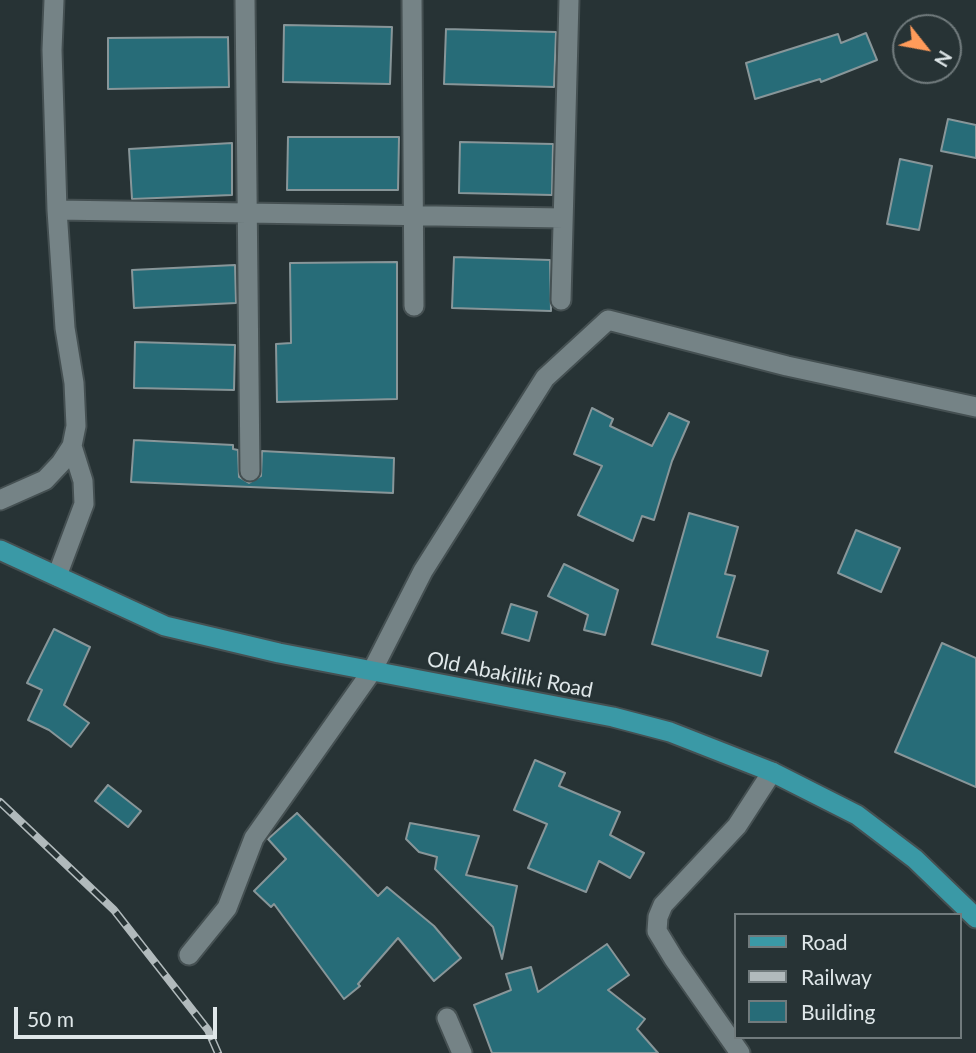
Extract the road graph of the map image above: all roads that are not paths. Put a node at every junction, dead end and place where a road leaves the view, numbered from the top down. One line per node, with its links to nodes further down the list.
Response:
1 (54, 0): 5 (street)
2 (245, 0): 7 (street)
3 (412, 0): 6 (street)
4 (569, 0): 8 (street)
5 (57, 210): 7 (street); 12 (street)
6 (413, 214): 7 (street); 8 (street); 10 (street)
7 (247, 215): 13 (street)
8 (563, 218): 9 (street)
9 (561, 300)
10 (414, 306)
11 (976, 407): 17 (street)
12 (72, 446): 14 (street); 16 (street)
13 (250, 471)
14 (0, 500)
15 (0, 550): 16 (main road, Old Abakiliki Road)
16 (57, 576): 17 (main road, Old Abakiliki Road)
17 (372, 671): 18 (main road, Old Abakiliki Road); 20 (street)
18 (772, 772): 19 (main road, Old Abakiliki Road); 23 (street)
19 (976, 918)
20 (189, 956)
21 (447, 1018): 22 (street)
22 (462, 1053)
23 (740, 1053)

